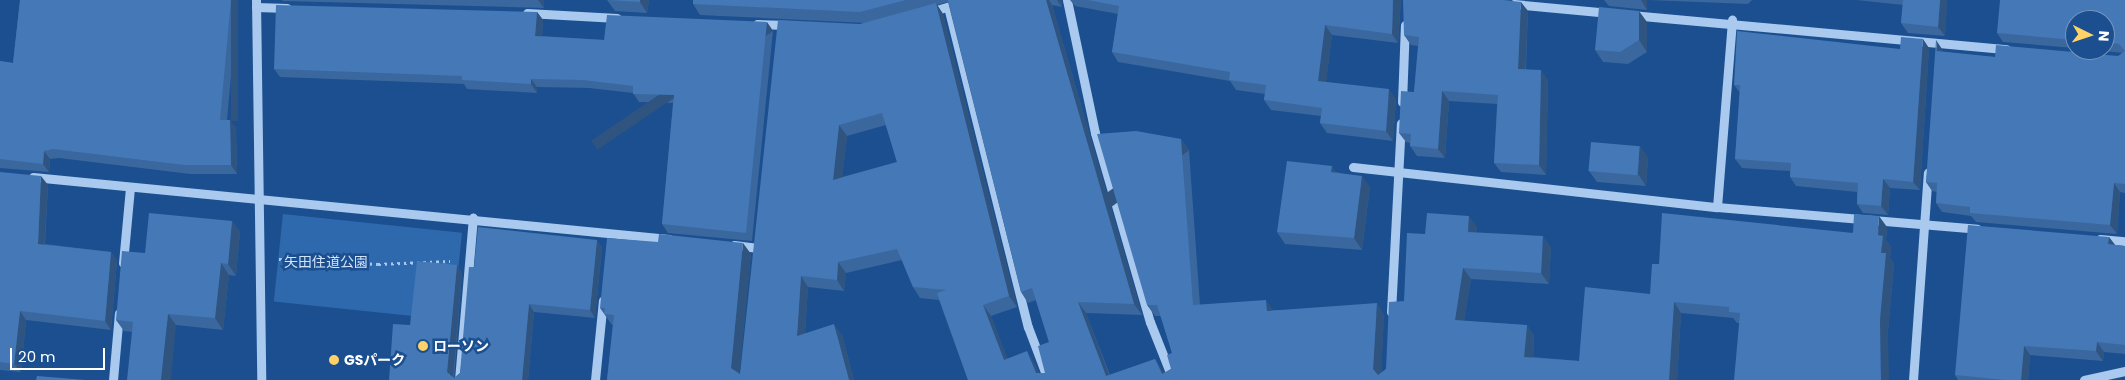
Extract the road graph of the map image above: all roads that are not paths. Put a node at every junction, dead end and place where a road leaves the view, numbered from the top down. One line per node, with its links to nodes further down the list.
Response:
1 (970, 0): 5 (street)
2 (1067, 0): 42 (street)
3 (256, 3): 6 (street); 20 (street)
4 (1500, 3): 11 (street)
5 (948, 7): 9 (street); 41 (street)
6 (296, 8)
7 (1406, 10): 17 (street)
8 (516, 13): 10 (street)
9 (921, 14)
10 (633, 18)
11 (1732, 22): 14 (street); 21 (street)
12 (741, 23): 13 (street)
13 (800, 26)
14 (2016, 50)
15 (1929, 158): 23 (street)
16 (1353, 166): 17 (street)
17 (1398, 170): 21 (street); 35 (street)
18 (19, 176): 19 (street)
19 (130, 187): 20 (street); 32 (street)
20 (259, 199): 22 (street); 38 (street)
21 (1717, 207): 23 (street)
22 (473, 218): 25 (street); 39 (street)
23 (1924, 225): 24 (street); 43 (street)
24 (1991, 230)
25 (610, 233): 27 (street); 29 (street)
26 (2087, 238): 28 (street)
27 (679, 240)
28 (2125, 241)
29 (609, 242)
30 (718, 244): 31 (street)
31 (758, 248)
32 (122, 274)
33 (604, 292): 40 (street)
34 (120, 303): 37 (street)
35 (1390, 320)
36 (2125, 371): 44 (street)
37 (112, 380)
38 (261, 380)
39 (459, 380)
40 (595, 380)
41 (1048, 380)
42 (1173, 380)
43 (1913, 380)
44 (2084, 380)

